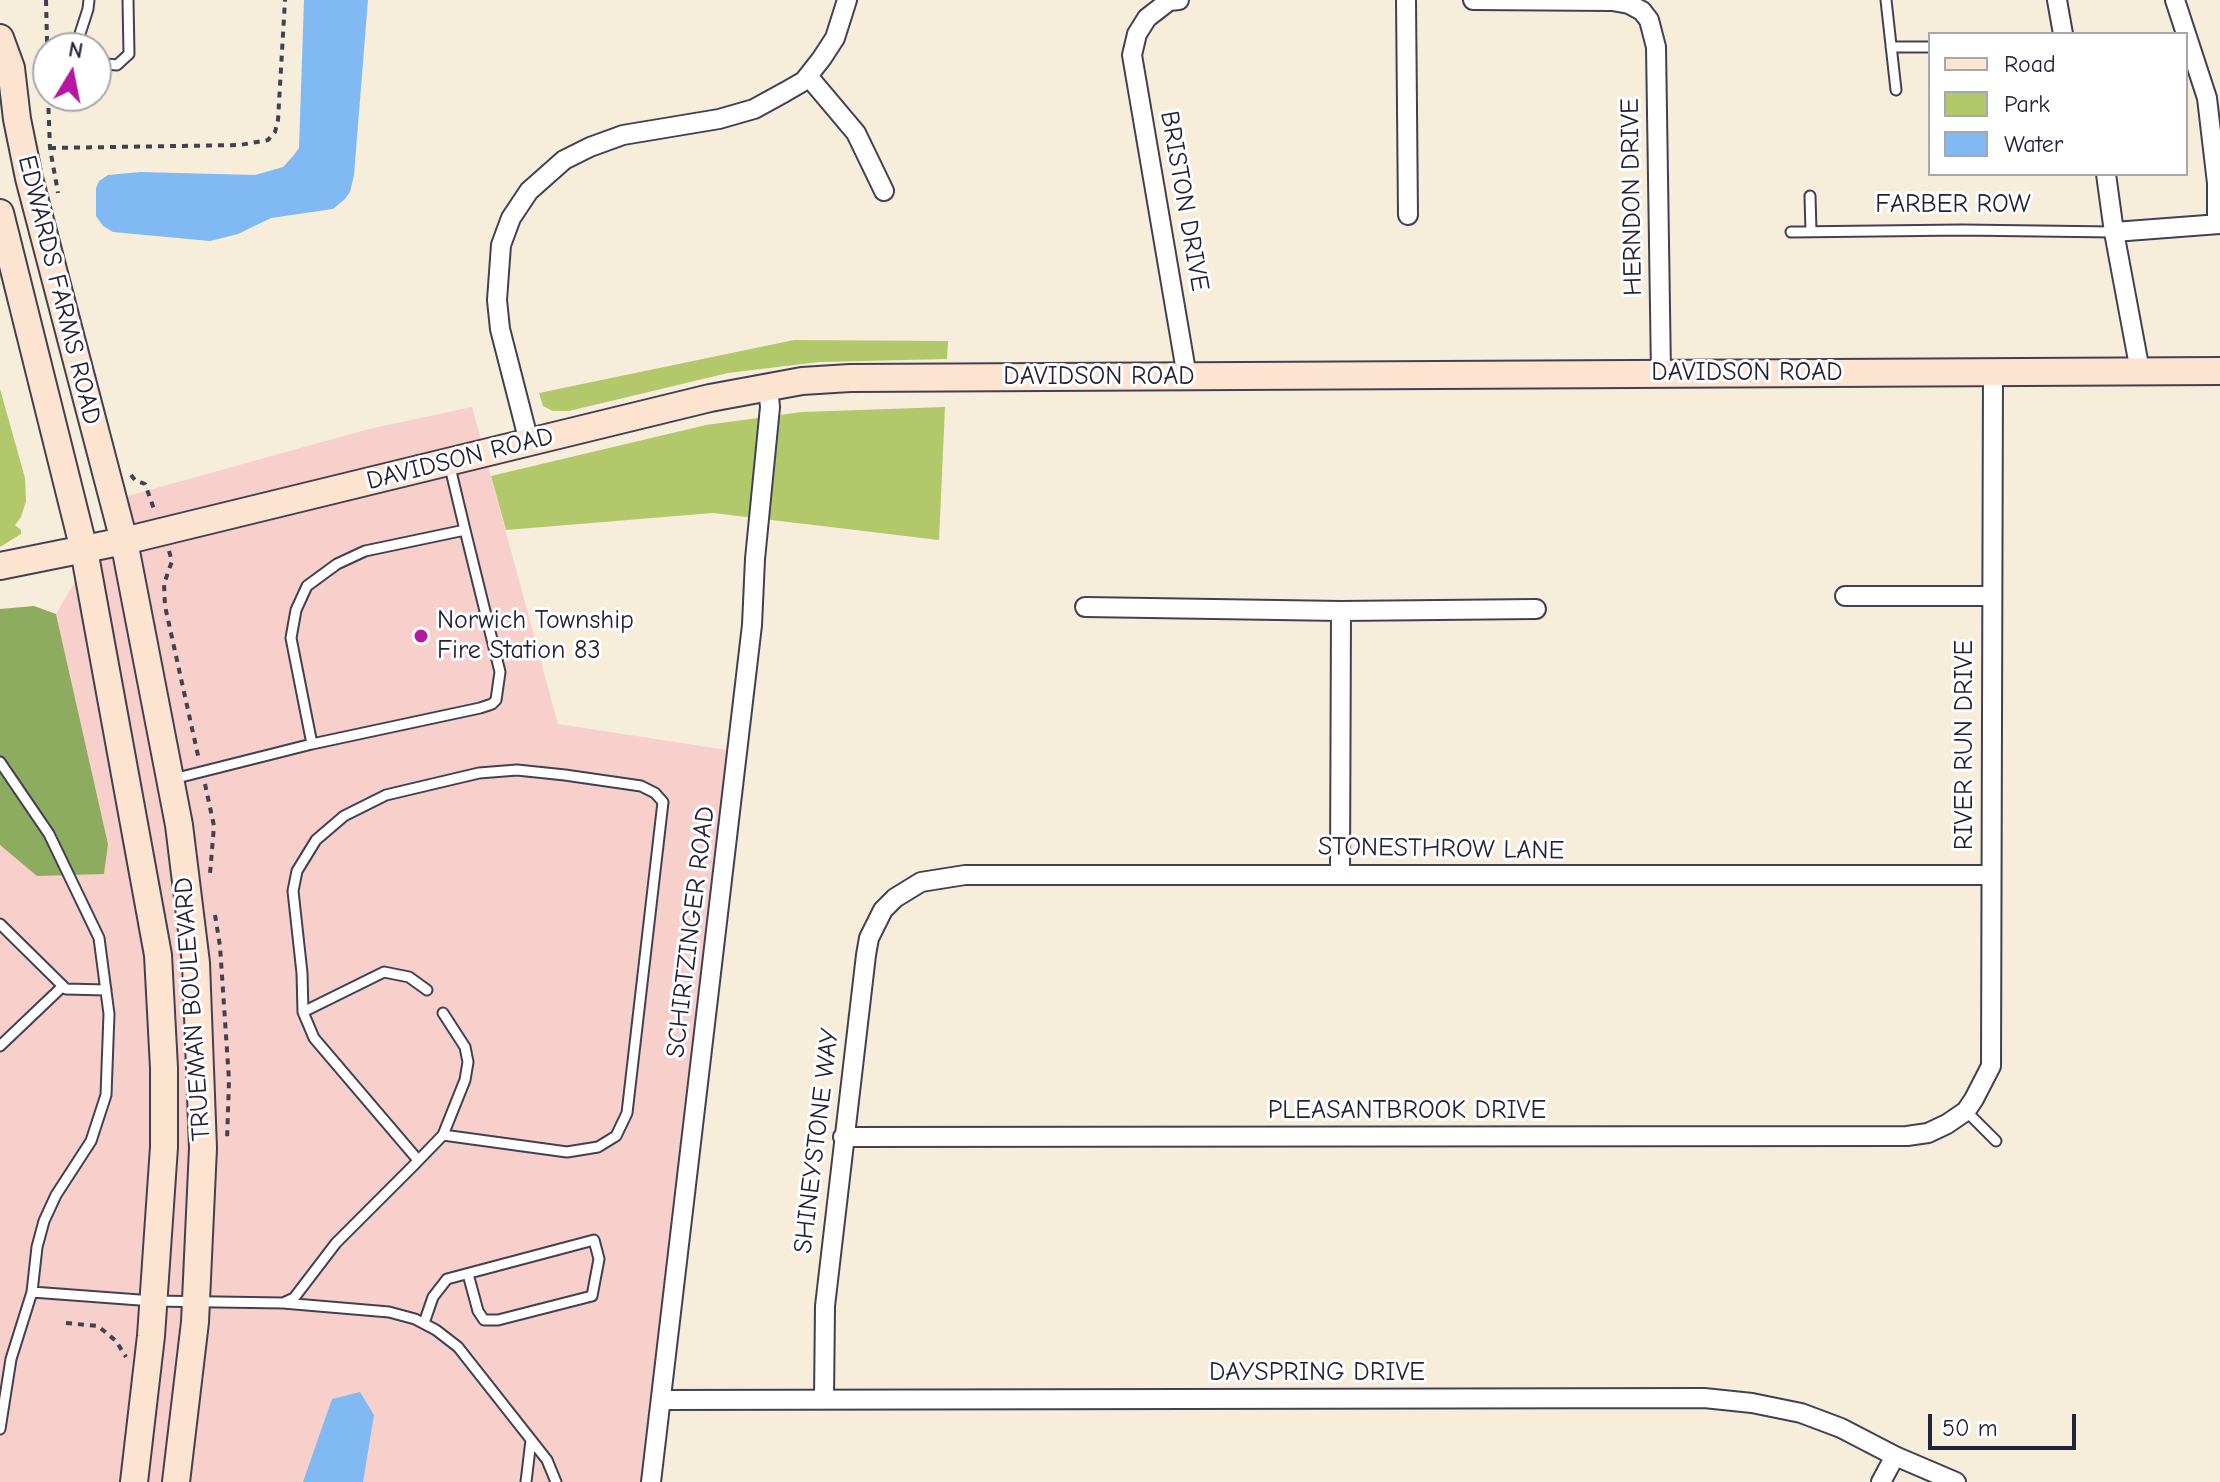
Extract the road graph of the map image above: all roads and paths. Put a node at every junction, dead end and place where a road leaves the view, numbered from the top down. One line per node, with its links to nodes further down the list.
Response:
1 (46, 0): 12 (path)
2 (89, 0): 13 (lane)
3 (128, 0): 20 (lane)
4 (285, 0): 23 (path)
5 (847, 0): 21 (street)
6 (1179, 0): 37 (street, BRISTON DRIVE)
7 (1406, 0): 28 (street)
8 (1473, 0): 36 (street, HERNDON DRIVE)
9 (1886, 0): 18 (lane)
10 (2057, 0): 14 (street)
11 (2175, 0): 15 (street)
12 (47, 32)
13 (81, 32)
14 (2063, 32)
15 (2185, 32)
16 (0, 38): 42 (main road, EDWARDS FARMS ROAD)
17 (2188, 40): 29 (street)
18 (1891, 47): 19 (lane); 22 (lane)
19 (1928, 47)
20 (112, 65)
21 (808, 76): 25 (street); 39 (street)
22 (1896, 90)
23 (50, 148)
24 (2106, 176): 32 (street)
25 (884, 191)
26 (1810, 196): 30 (lane)
27 (0, 213): 43 (main road, EDWARDS FARMS ROAD)
28 (1408, 215)
29 (2219, 224): 32 (street)
30 (1811, 231): 31 (lane, FARBER ROW); 32 (lane, FARBER ROW)
31 (1791, 232)
32 (2114, 232): 34 (street)
33 (1993, 371): 34 (main road, DAVIDSON ROAD); 36 (main road, DAVIDSON ROAD); 46 (street, RIVER RUN DRIVE)
34 (2140, 371): 35 (main road, DAVIDSON ROAD)
35 (2220, 371)
36 (1661, 373): 37 (main road, DAVIDSON ROAD)
37 (1187, 377): 38 (main road, DAVIDSON ROAD)
38 (768, 387): 39 (main road, DAVIDSON ROAD); 79 (street, SCHIRTZINGER ROAD)
39 (529, 442): 40 (main road, DAVIDSON ROAD)
40 (449, 462): 41 (lane); 42 (main road, DAVIDSON ROAD)
41 (465, 530): 50 (lane); 50 (lane)
42 (124, 541): 43 (main road, DAVIDSON ROAD); 52 (main road, TRUEMAN BOULEVARD)
43 (84, 550): 44 (main road, DAVIDSON ROAD); 70 (main road, TRUEMAN BOULEVARD)
44 (0, 566)
45 (1845, 596): 46 (street)
46 (1990, 596): 54 (street, RIVER RUN DRIVE)
47 (1085, 607): 49 (street)
48 (1536, 609): 49 (street)
49 (1341, 611): 53 (street)
50 (312, 744): 52 (lane)
51 (0, 762): 58 (lane)
52 (170, 780): 71 (main road, TRUEMAN BOULEVARD)
53 (1340, 873): 54 (street, STONESTHROW LANE); 55 (street, STONESTHROW LANE)
54 (1991, 875): 63 (street, RIVER RUN DRIVE)
55 (895, 898): 65 (street, SHINEYSTONE WAY)
56 (0, 924): 57 (lane)
57 (63, 986): 58 (lane); 62 (lane)
58 (106, 990): 69 (lane)
59 (427, 990): 60 (lane)
60 (303, 1012): 64 (lane); 67 (lane)
61 (443, 1013): 64 (lane)
62 (0, 1046)
63 (1966, 1111): 65 (street, PLEASANTBROOK DRIVE); 66 (lane)
64 (443, 1135): 67 (lane)
65 (843, 1137): 78 (street, SHINEYSTONE WAY)
66 (1996, 1141)
67 (418, 1160): 72 (lane)
68 (468, 1274): 68 (lane); 74 (lane)
69 (32, 1292): 70 (lane); 77 (lane)
70 (153, 1301): 71 (lane); 83 (main road, TRUEMAN BOULEVARD)
71 (196, 1302): 72 (lane); 84 (main road, TRUEMAN BOULEVARD)
72 (283, 1303): 74 (lane)
73 (66, 1323): 76 (path)
74 (424, 1323): 81 (lane)
75 (0, 1357): 77 (lane)
76 (126, 1357)
77 (11, 1359): 80 (lane)
78 (824, 1399): 79 (street, DAYSPRING DRIVE); 82 (street, DAYSPRING DRIVE)
79 (662, 1400): 87 (street, SCHIRTZINGER ROAD)
80 (0, 1429)
81 (531, 1440): 85 (lane); 86 (lane)
82 (1895, 1456): 88 (street); 89 (street, DAYSPRING DRIVE)
83 (134, 1482)
84 (176, 1482)
85 (526, 1482)
86 (556, 1482)
87 (651, 1482)
88 (1881, 1482)
89 (1956, 1482)

